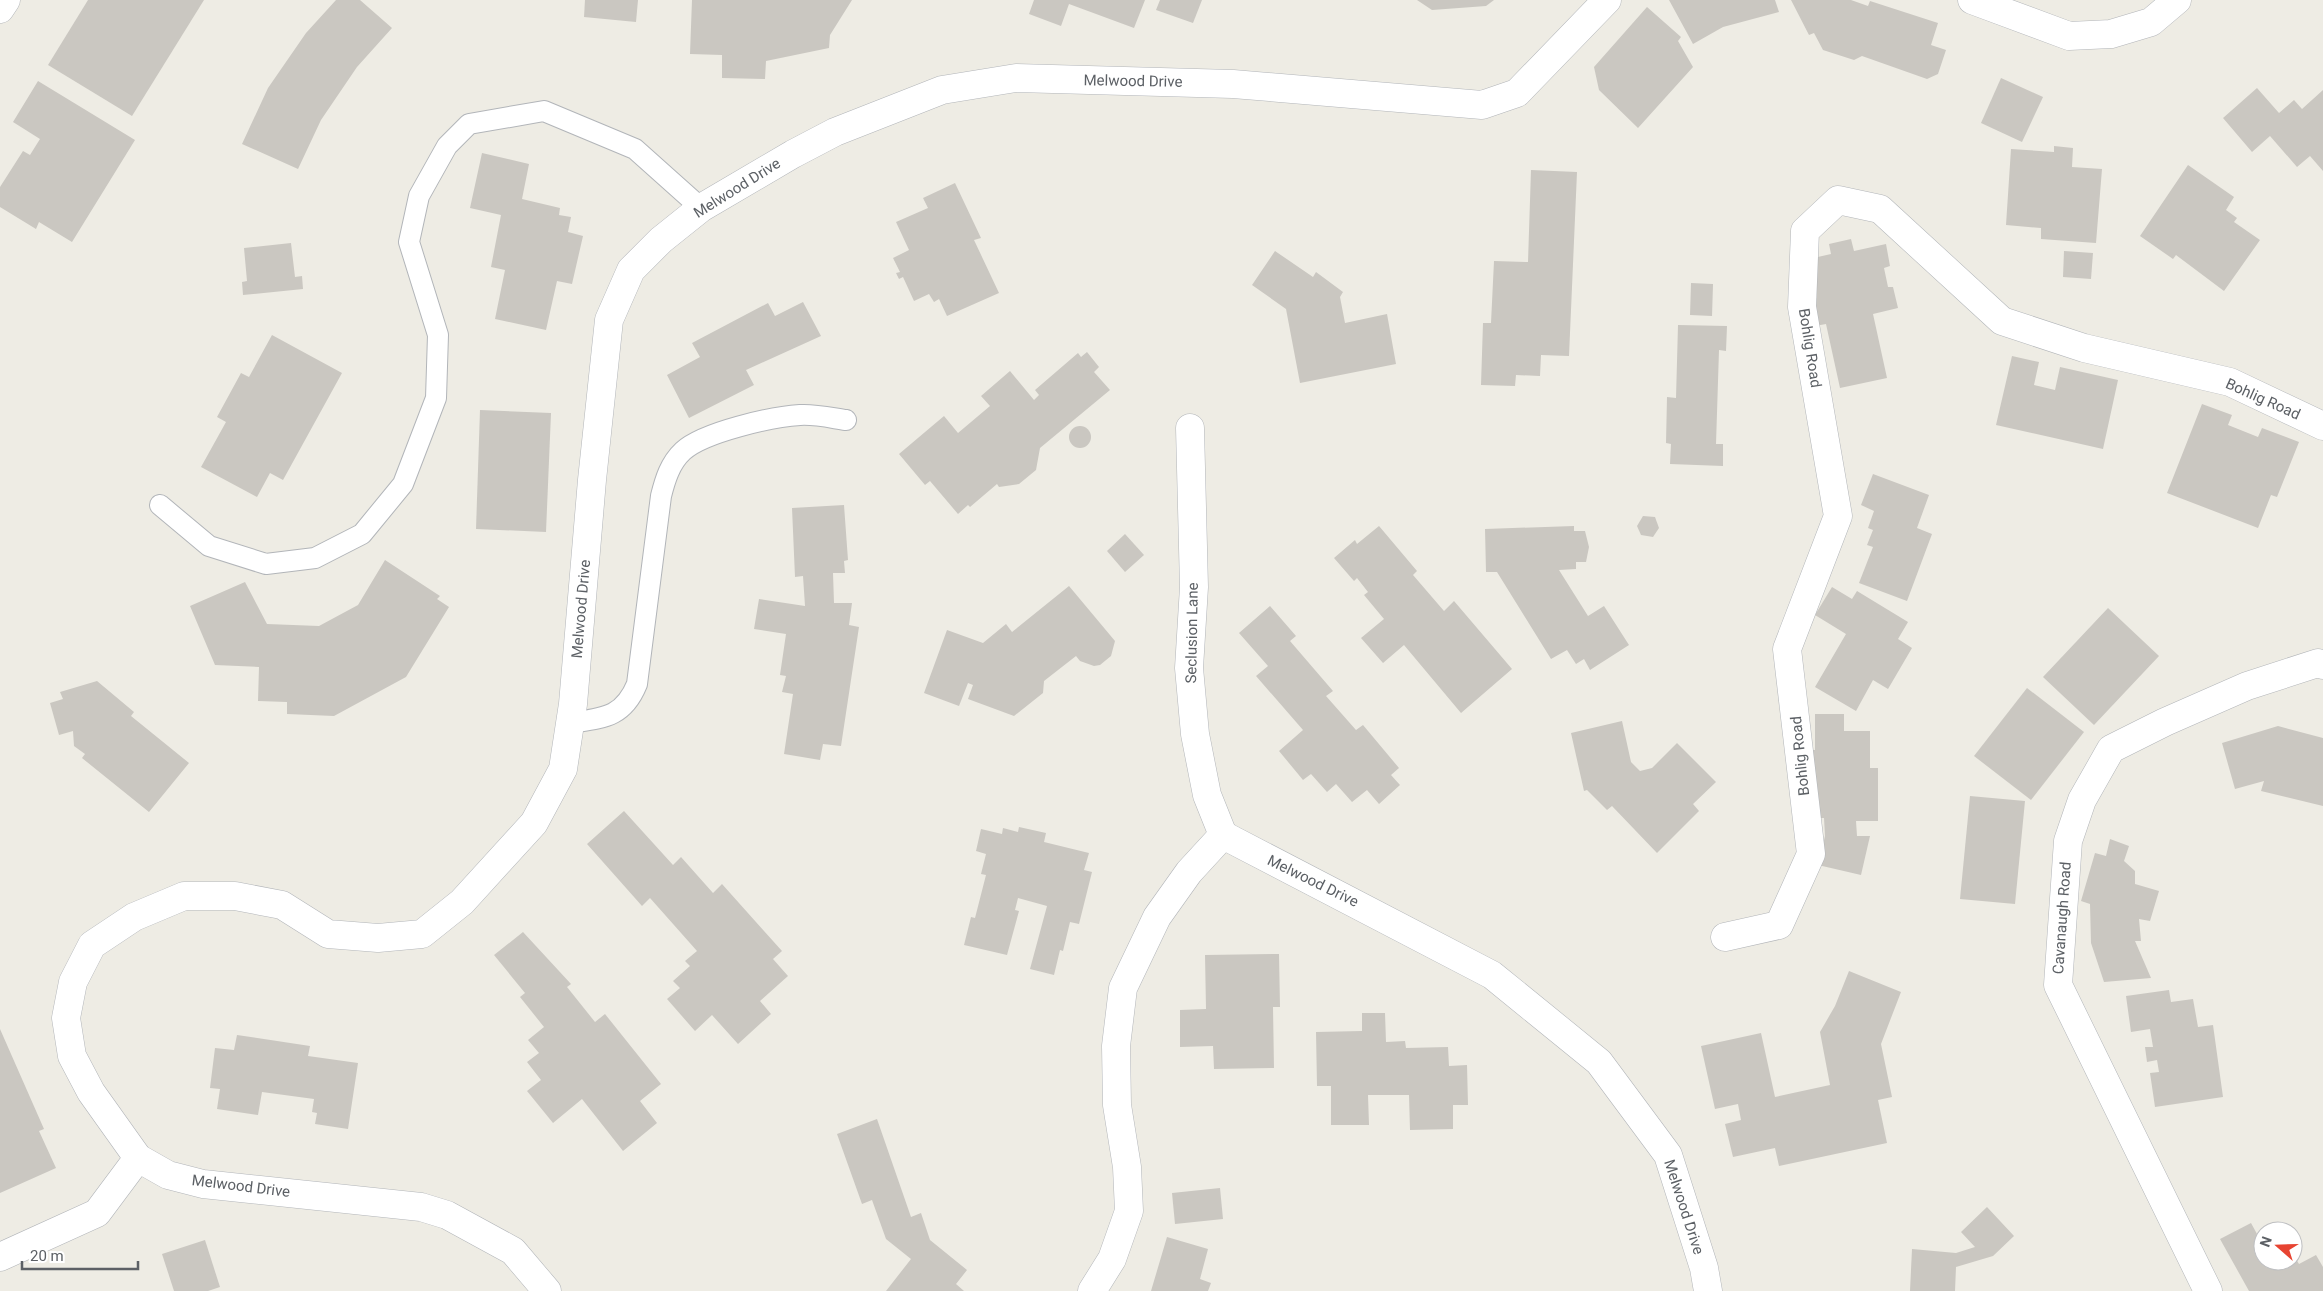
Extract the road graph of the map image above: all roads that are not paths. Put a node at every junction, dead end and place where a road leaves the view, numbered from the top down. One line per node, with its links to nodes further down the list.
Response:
1 (6, 0): 5 (street)
2 (1607, 0): 6 (street, Melwood Drive)
3 (1972, 0): 4 (street)
4 (2177, 0)
5 (0, 9)
6 (701, 208): 10 (lane); 12 (street, Melwood Drive)
7 (846, 420): 12 (lane)
8 (2323, 426): 14 (street, Bohlig Road)
9 (1190, 428): 13 (street, Seclusion Lane)
10 (160, 505)
11 (2323, 665): 20 (street, Cavanaugh Road)
12 (570, 723): 15 (street, Melwood Drive)
13 (1224, 835): 18 (street); 19 (street, Melwood Drive)
14 (1725, 936)
15 (138, 1158): 16 (street); 17 (street, Melwood Drive)
16 (0, 1256)
17 (547, 1291)
18 (1092, 1291)
19 (1708, 1291)
20 (2208, 1291)

